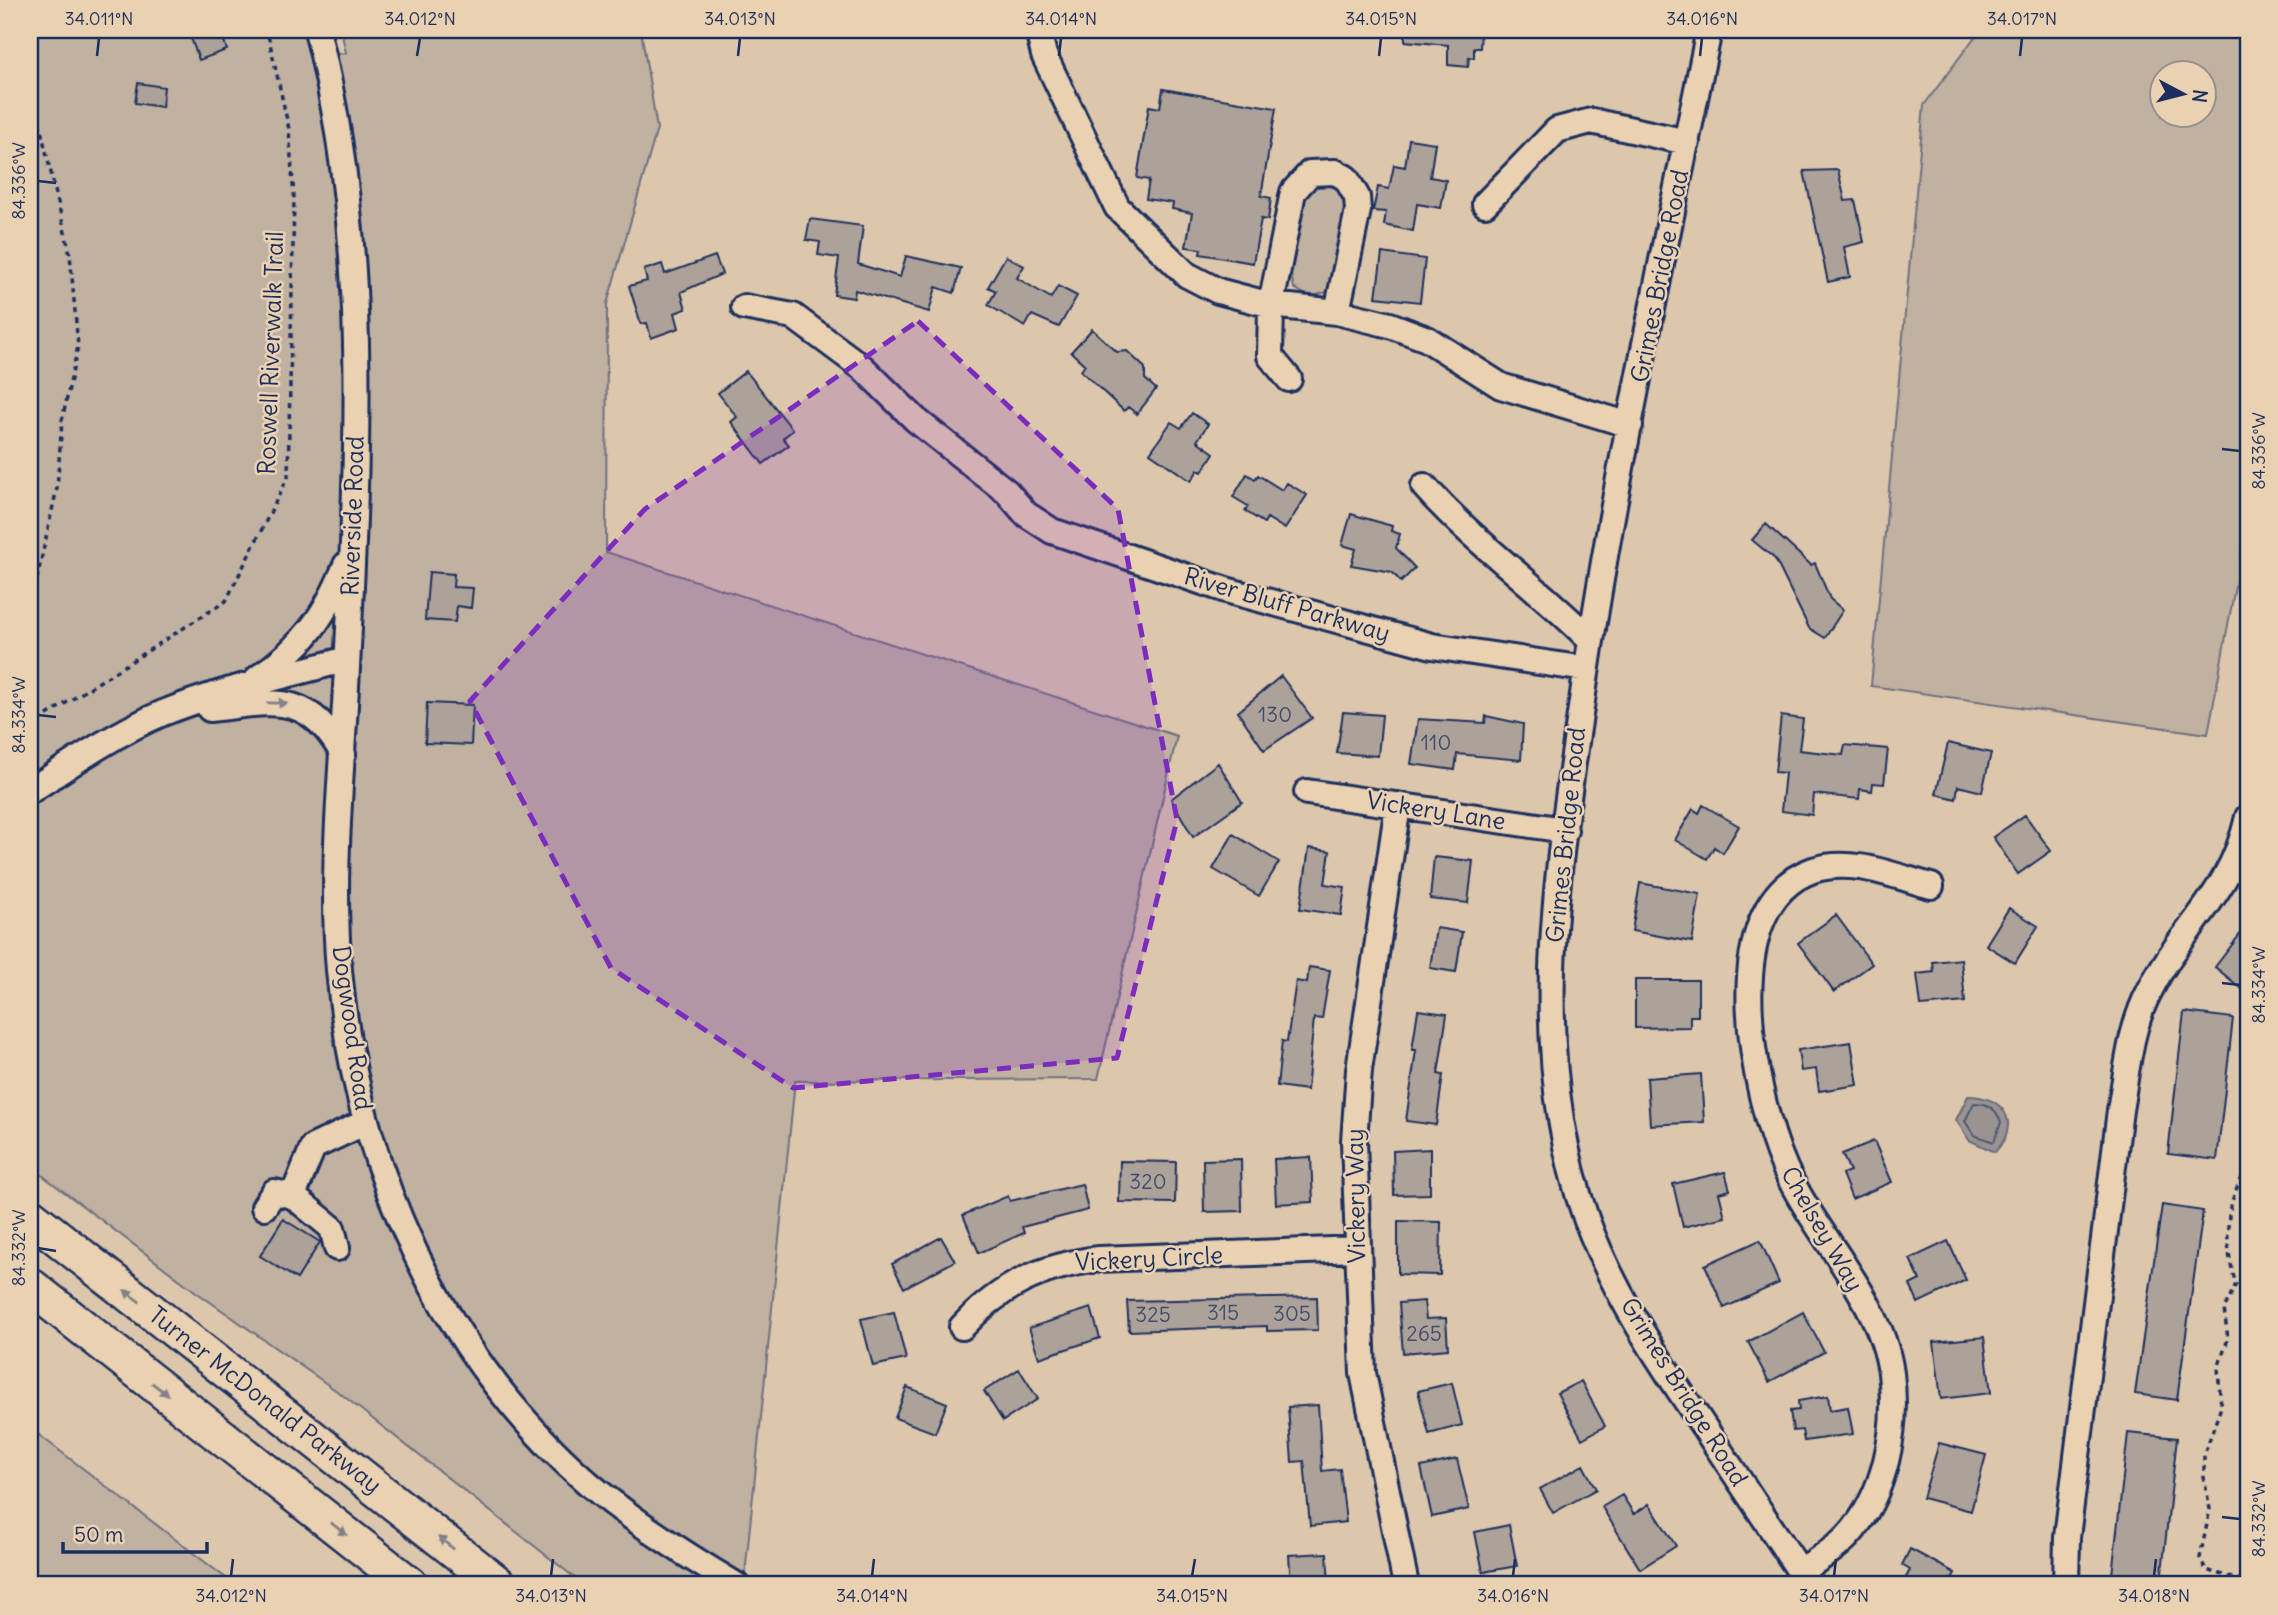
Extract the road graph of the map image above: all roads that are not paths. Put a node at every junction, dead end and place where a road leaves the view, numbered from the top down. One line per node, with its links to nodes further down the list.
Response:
1 (317, 30): 12 (street, Riverside Road)
2 (1038, 30): 6 (street)
3 (1709, 30): 4 (street, Grimes Bridge Road)
4 (1687, 142): 5 (street); 10 (street, Grimes Bridge Road)
5 (1485, 204)
6 (1271, 305): 8 (street); 8 (street); 9 (street)
7 (744, 306): 15 (street, River Bluff Parkway)
8 (1337, 312): 10 (street)
9 (1289, 379)
10 (1630, 425): 13 (street, Grimes Bridge Road)
11 (1424, 486): 13 (street)
12 (351, 552): 14 (street, Riverside Road); 16 (street)
13 (1591, 641): 15 (street, Grimes Bridge Road)
14 (347, 659): 16 (street); 18 (street, Dogwood Road)
15 (1586, 669): 23 (street, Grimes Bridge Road)
16 (246, 686): 17 (street)
17 (160, 715): 18 (street, one-way to 18); 19 (street)
18 (342, 754): 25 (street, Dogwood Road)
19 (30, 791)
20 (1307, 792): 21 (street, Vickery Lane)
21 (1398, 805): 23 (street, Vickery Lane); 30 (street, Vickery Way)
22 (2248, 817): 38 (street)
23 (1565, 830): 33 (street, Grimes Bridge Road)
24 (1931, 886): 33 (street, Chelsey Way)
25 (366, 1122): 26 (street); 36 (street, Dogwood Road)
26 (292, 1196): 27 (street); 29 (street)
27 (264, 1207)
28 (30, 1216): 35 (highway, Turner McDonald Parkway, one-way to 28)
29 (337, 1248)
30 (1356, 1249): 32 (street, Vickery Circle); 37 (street, Vickery Way)
31 (30, 1286): 34 (highway, one-way to 34)
32 (962, 1327)
33 (1804, 1578)
34 (410, 1585)
35 (499, 1585)
36 (736, 1585)
37 (1406, 1585)
38 (2066, 1585)

